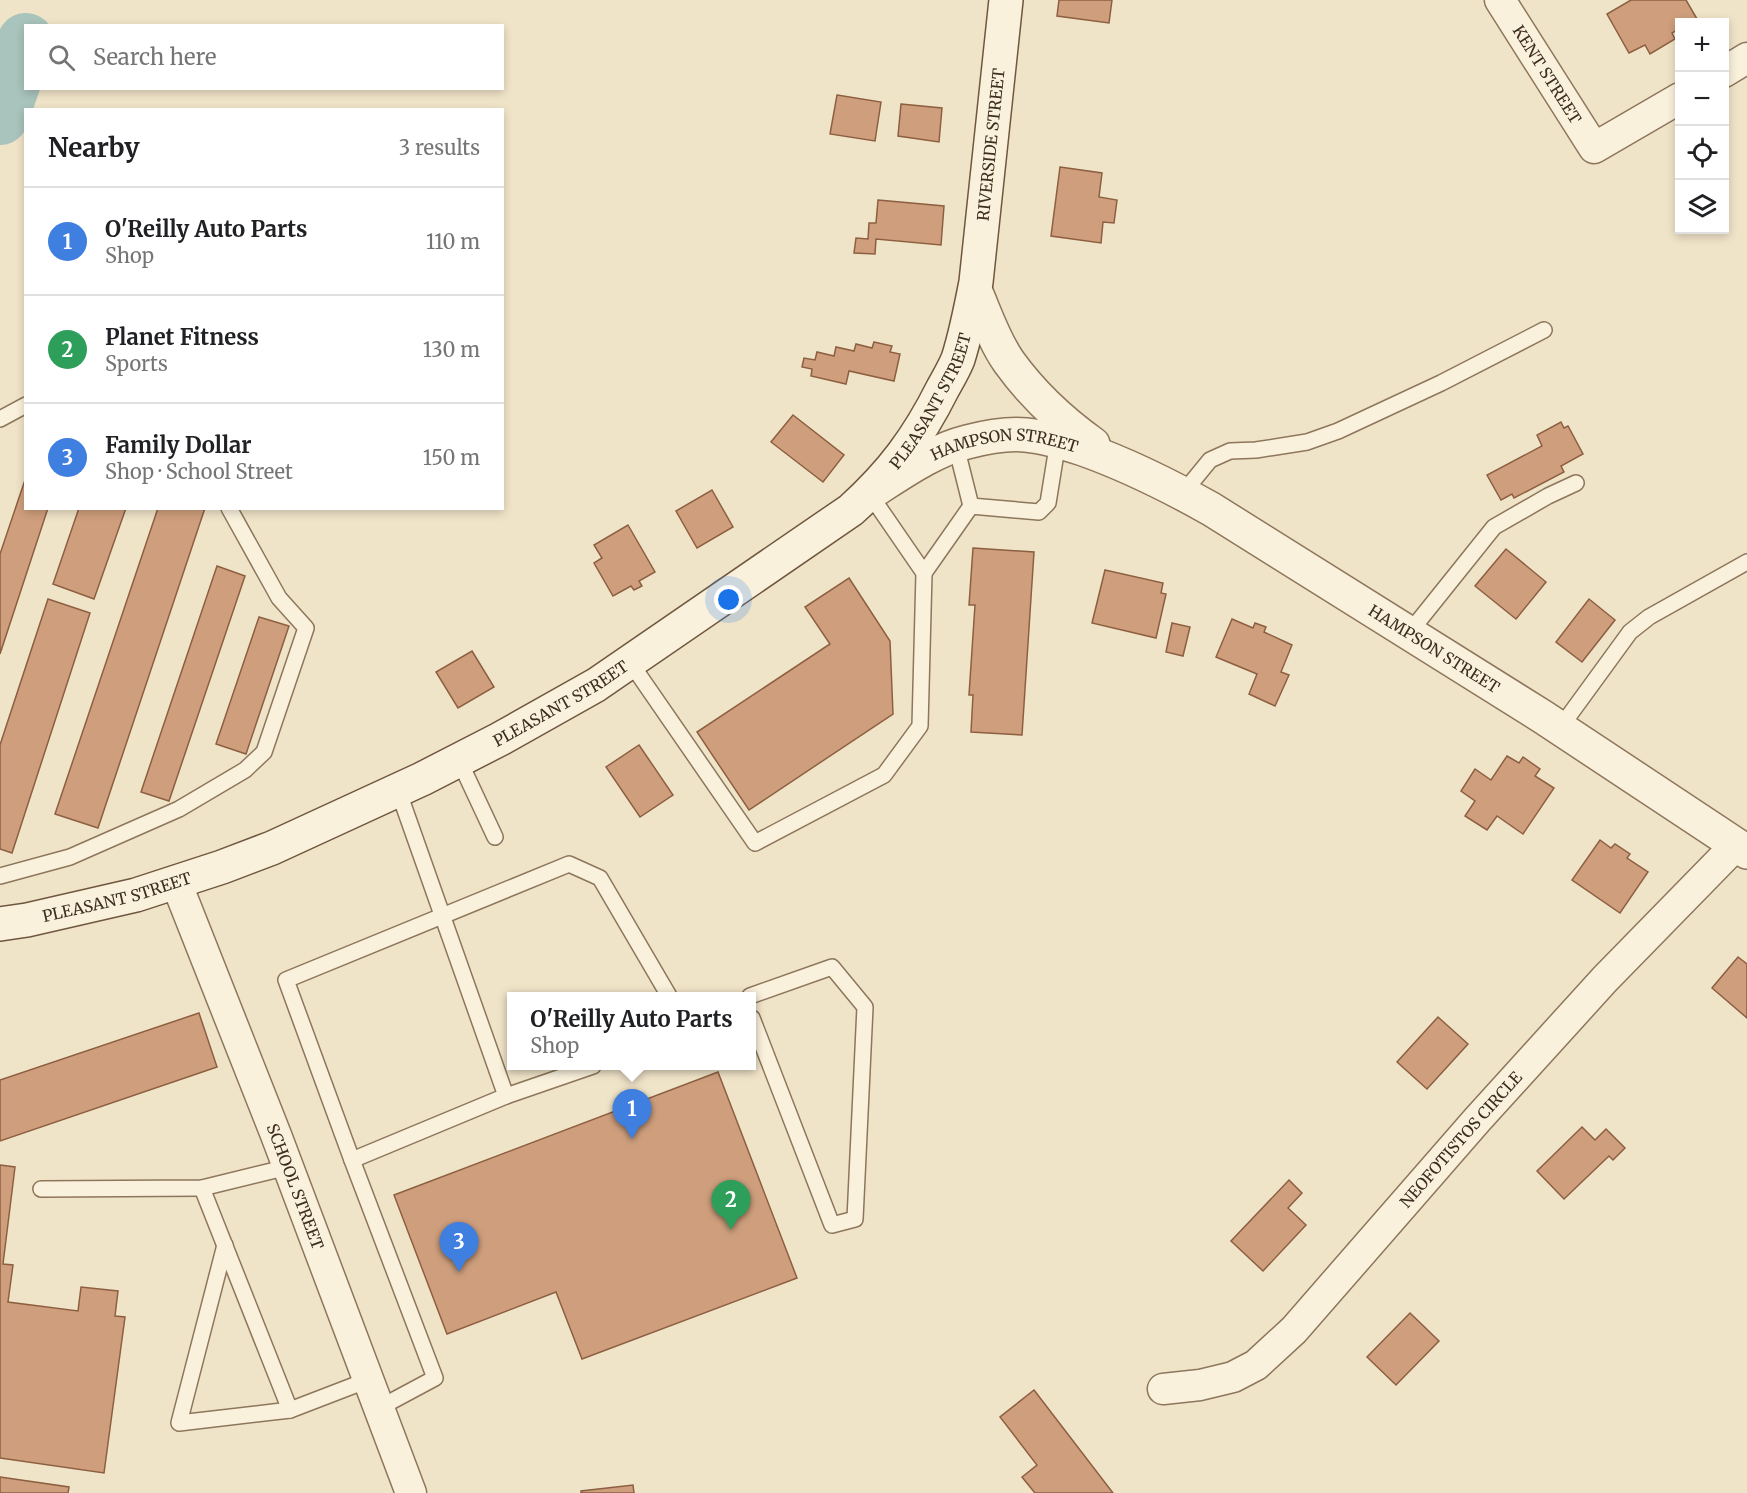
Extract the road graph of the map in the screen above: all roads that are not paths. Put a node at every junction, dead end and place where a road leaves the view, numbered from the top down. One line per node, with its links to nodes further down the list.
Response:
1 (1006, 0): 6 (main road, RIVERSIDE STREET)
2 (1500, 0): 5 (street, KENT STREET)
3 (1747, 58): 4 (street)
4 (1729, 69)
5 (1675, 101)
6 (975, 290): 12 (main road, HAMPSON STREET); 14 (main road, PLEASANT STREET)
7 (1544, 330): 15 (lane)
8 (24, 406): 9 (lane)
9 (0, 419)
10 (1058, 441): 11 (main road, HAMPSON STREET); 12 (main road, HAMPSON STREET); 16 (lane)
11 (956, 446): 14 (main road, HAMPSON STREET); 16 (lane)
12 (1113, 460): 15 (main road, HAMPSON STREET)
13 (1576, 483): 20 (lane)
14 (869, 493): 19 (lane); 21 (main road, PLEASANT STREET)
15 (1183, 493): 20 (main road, HAMPSON STREET)
16 (971, 506): 19 (lane)
17 (230, 510): 27 (lane)
18 (1747, 562): 22 (lane)
19 (924, 573): 21 (lane)
20 (1409, 633): 22 (main road, HAMPSON STREET)
21 (630, 662): 23 (main road, PLEASANT STREET)
22 (1560, 728): 26 (main road, HAMPSON STREET)
23 (459, 760): 24 (main road, PLEASANT STREET); 25 (lane)
24 (398, 790): 28 (main road, PLEASANT STREET); 29 (lane)
25 (495, 837)
26 (1742, 849): 42 (street, NEOFOTISTOS CIRCLE)
27 (0, 876)
28 (176, 882): 30 (main road, PLEASANT STREET); 37 (street, SCHOOL STREET)
29 (442, 915): 31 (lane); 35 (lane); 36 (lane)
30 (0, 924)
31 (667, 992)
32 (756, 994): 33 (lane)
33 (756, 1028)
34 (579, 1070): 35 (lane)
35 (506, 1096): 36 (lane)
36 (352, 1160): 43 (lane)
37 (288, 1167): 38 (lane); 41 (street, SCHOOL STREET)
38 (202, 1188): 39 (lane); 40 (lane)
39 (41, 1189)
40 (225, 1245): 44 (lane); 44 (lane)
41 (368, 1380): 43 (street, SCHOOL STREET); 44 (lane)
42 (1163, 1389)
43 (379, 1408): 45 (street, SCHOOL STREET)
44 (290, 1410)
45 (411, 1493)

